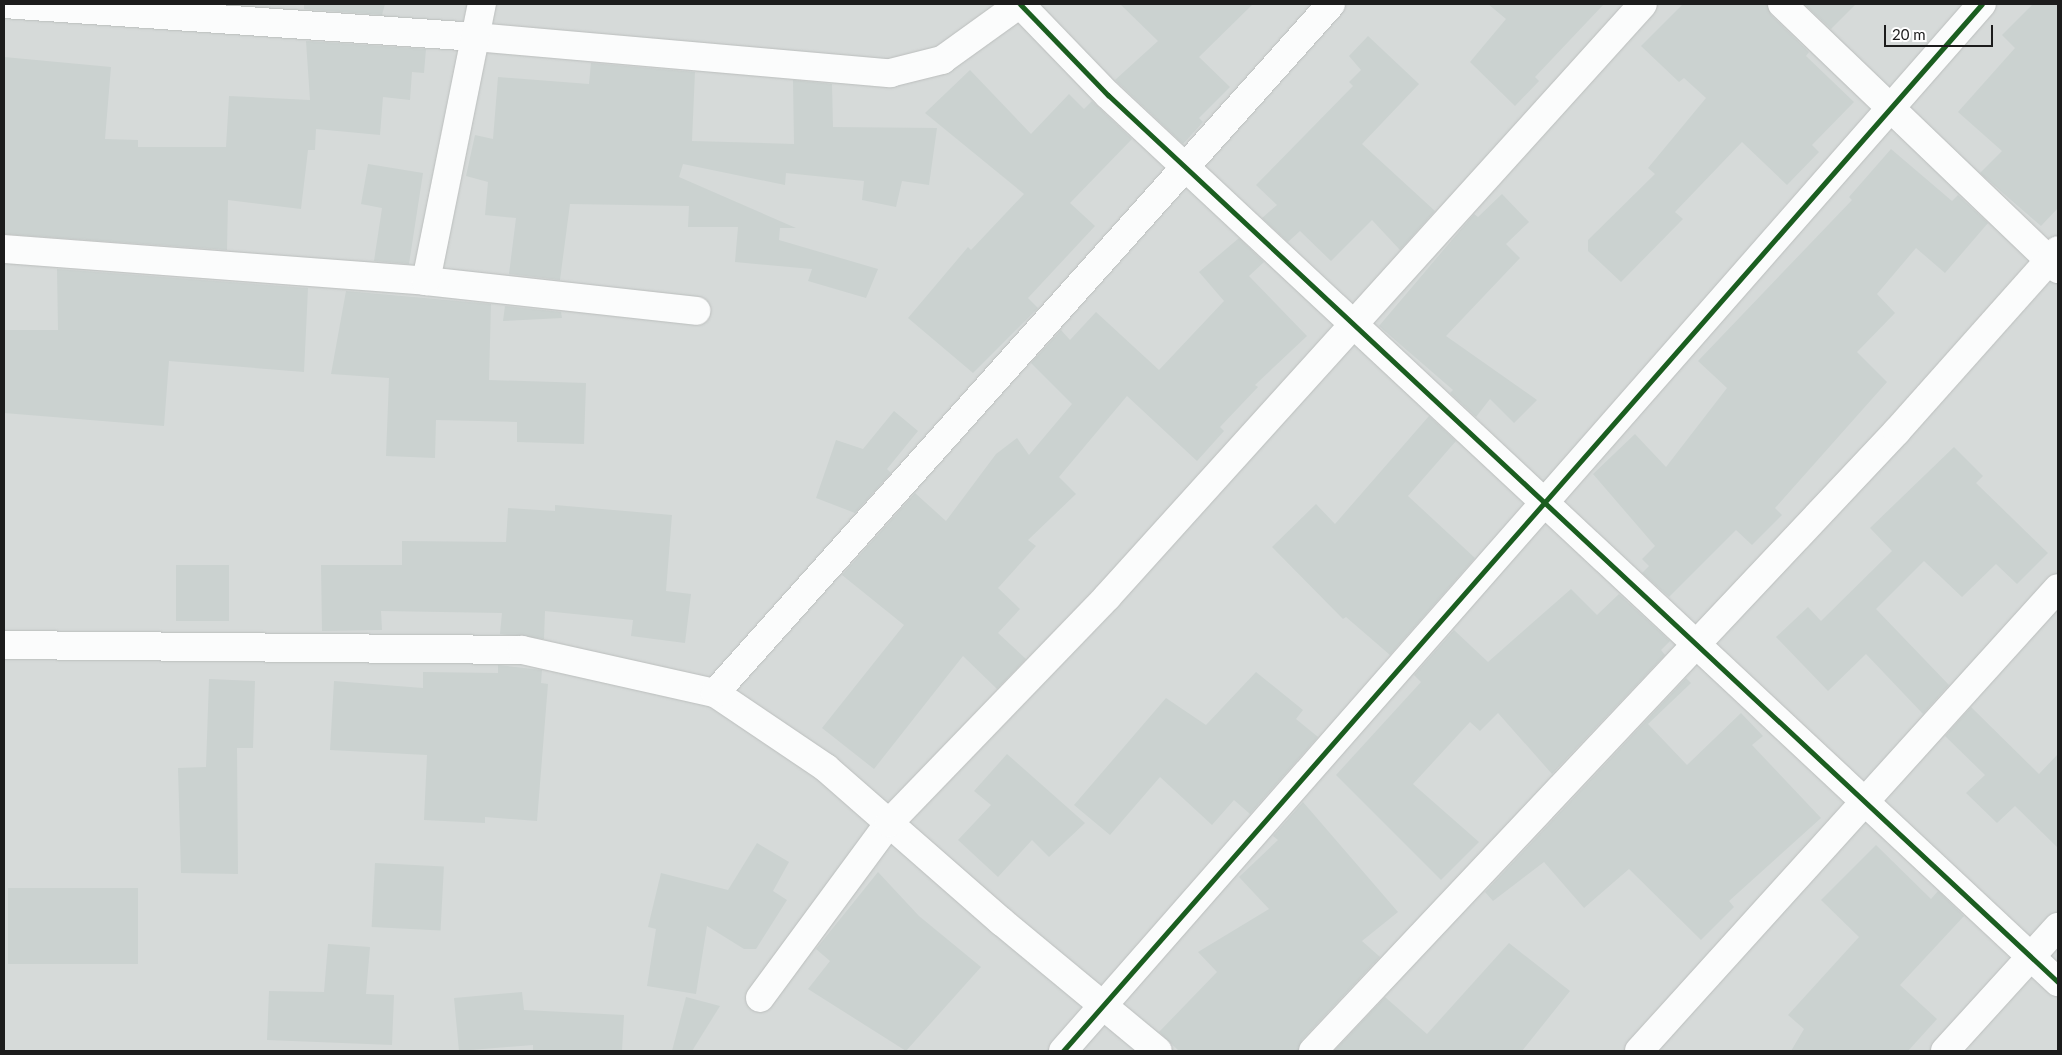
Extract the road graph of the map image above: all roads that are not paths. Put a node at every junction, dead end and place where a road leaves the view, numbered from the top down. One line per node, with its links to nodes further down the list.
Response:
1 (4, 4): 8 (street)
2 (482, 4): 8 (street)
3 (1020, 4): 8 (street); 10 (street)
4 (1332, 4): 10 (street)
5 (1643, 4): 15 (street)
6 (1782, 4): 9 (street)
7 (1982, 4): 9 (street)
8 (475, 37): 13 (street)
9 (1889, 108): 12 (street); 16 (street)
10 (1188, 168): 15 (street); 20 (street)
11 (4, 249): 13 (street)
12 (2055, 260): 18 (street)
13 (426, 281): 14 (street)
14 (696, 311)
15 (1351, 324): 16 (street); 22 (street)
16 (1543, 500): 18 (street); 27 (street)
17 (2058, 588): 21 (street)
18 (1694, 644): 21 (street); 30 (street)
19 (4, 645): 20 (street)
20 (715, 694): 22 (street)
21 (1866, 802): 24 (street); 31 (street)
22 (889, 823): 26 (street); 27 (street)
23 (2058, 927): 24 (street)
24 (2032, 956): 25 (street); 32 (street)
25 (2058, 982)
26 (760, 998)
27 (1103, 1003): 28 (street); 29 (street)
28 (1063, 1051)
29 (1158, 1051)
30 (1313, 1051)
31 (1639, 1051)
32 (1945, 1051)

